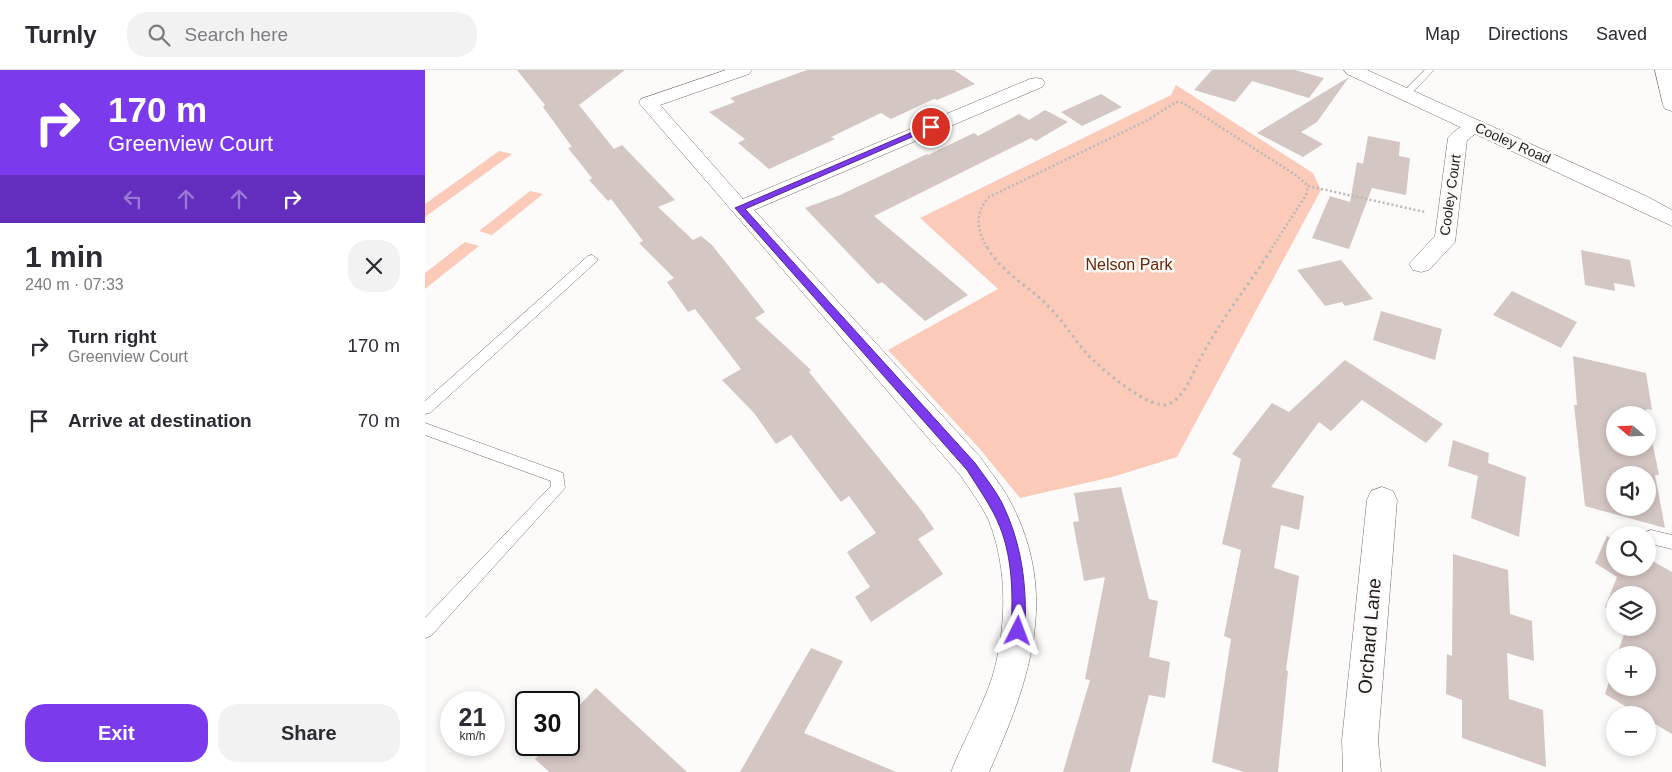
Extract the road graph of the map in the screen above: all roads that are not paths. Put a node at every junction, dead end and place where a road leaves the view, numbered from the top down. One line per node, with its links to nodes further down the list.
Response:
1 (743, 70): 9 (street)
2 (1353, 70): 6 (street, Cooley Road)
3 (1430, 70): 6 (lane)
4 (1664, 70): 7 (street)
5 (1036, 83): 9 (street)
6 (1405, 95): 8 (street, Cooley Road)
7 (1672, 105)
8 (1475, 126): 10 (street, Cooley Road); 12 (street, Cooley Court)
9 (740, 208): 19 (street)
10 (1672, 219)
11 (592, 259): 13 (lane)
12 (1421, 264)
13 (425, 409)
14 (425, 429): 18 (lane)
15 (1382, 500): 20 (street, Orchard Lane)
16 (1656, 538): 17 (lane)
17 (1672, 542)
18 (425, 630)
19 (970, 772)
20 (1362, 772)

